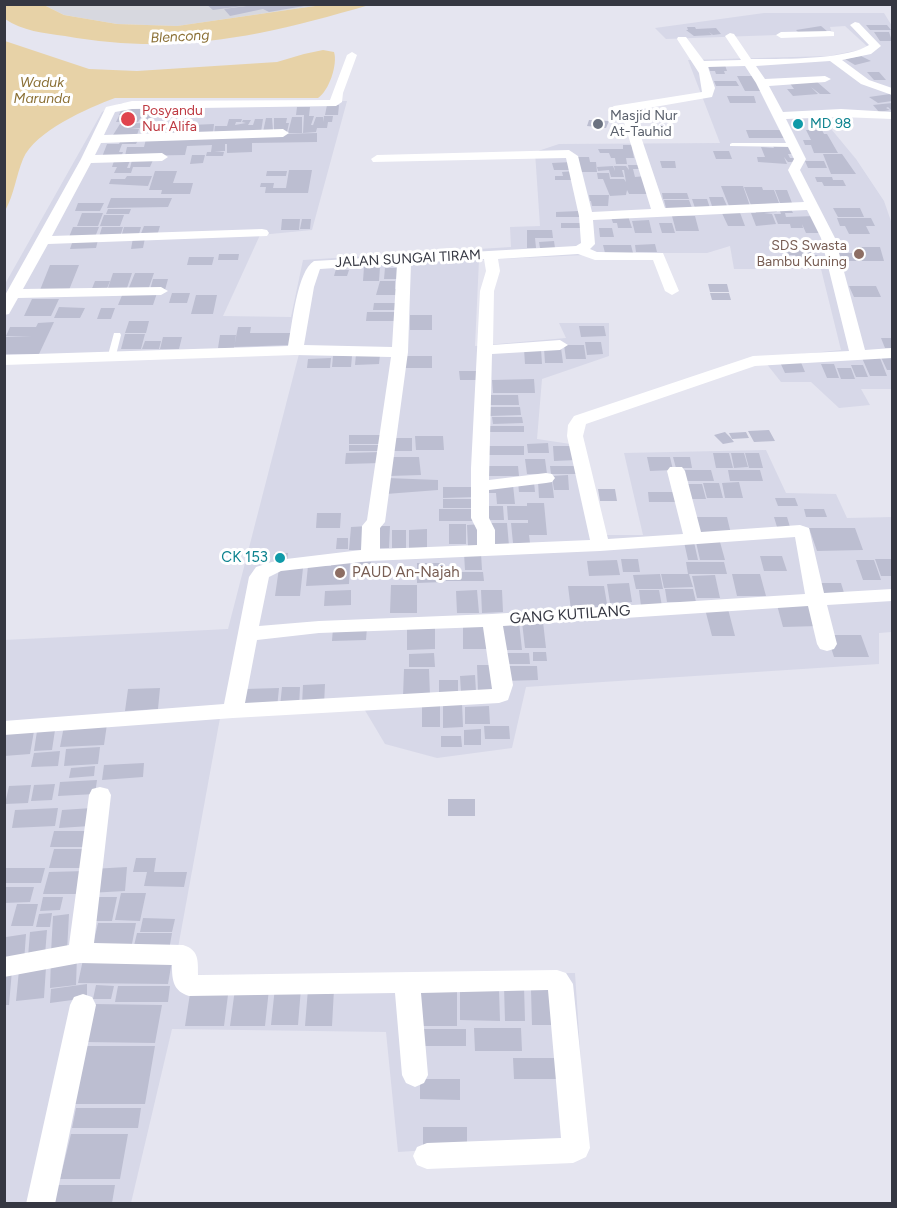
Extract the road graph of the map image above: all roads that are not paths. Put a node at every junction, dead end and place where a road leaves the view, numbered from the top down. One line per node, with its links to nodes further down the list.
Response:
1 (147, 4): 2 (lane)
2 (172, 4)
3 (855, 25): 9 (street)
4 (781, 35): 9 (street)
5 (730, 36): 10 (street)
6 (682, 39): 11 (street)
7 (352, 55): 22 (street)
8 (832, 58): 9 (street); 10 (street); 15 (street)
9 (844, 58)
10 (749, 62): 11 (street); 13 (street)
11 (700, 64): 17 (street)
12 (825, 78): 13 (street)
13 (762, 83): 19 (street)
14 (892, 84): 15 (street)
15 (878, 86): 16 (street)
16 (892, 92)
17 (614, 110)
18 (892, 115): 19 (street)
19 (780, 116): 24 (street)
20 (629, 119): 29 (street)
21 (283, 133): 22 (street)
22 (96, 139): 26 (street)
23 (732, 145): 24 (lane)
24 (793, 145): 28 (street)
25 (162, 157): 26 (street)
26 (87, 159): 32 (street)
27 (377, 159): 30 (street)
28 (810, 206): 29 (street); 46 (street)
29 (659, 213): 30 (street)
30 (586, 216): 33 (street)
31 (262, 233): 32 (street)
32 (44, 240): 38 (street)
33 (580, 250): 34 (street, JALAN SUNGAI TIRAM); 37 (street, JALAN SUNGAI TIRAM)
34 (490, 255): 35 (street, JALAN SUNGAI TIRAM); 43 (street)
35 (404, 259): 42 (street, JALAN SUNGAI TIRAM); 44 (street)
36 (161, 291): 38 (street)
37 (672, 291)
38 (15, 294): 39 (street)
39 (4, 311)
40 (117, 335): 47 (lane)
41 (560, 345): 43 (street)
42 (295, 350): 44 (street); 47 (street)
43 (485, 350): 51 (street)
44 (400, 352): 55 (street)
45 (892, 353): 46 (street)
46 (858, 354): 53 (street)
47 (112, 355): 48 (street)
48 (4, 360)
49 (676, 471): 52 (street)
50 (546, 478): 51 (street)
51 (482, 486): 54 (street)
52 (694, 539): 53 (street); 57 (street)
53 (600, 545): 54 (street)
54 (486, 551): 55 (street)
55 (370, 555): 59 (street)
56 (892, 595): 57 (street, GANG KUTILANG)
57 (817, 600): 58 (street, GANG KUTILANG); 60 (street)
58 (492, 620): 59 (street, GANG KUTILANG); 61 (street)
59 (249, 634): 61 (street)
60 (827, 644)
61 (233, 711): 62 (street)
62 (4, 728)
63 (100, 795): 64 (street)
64 (80, 953): 65 (street); 66 (street)
65 (4, 967)
66 (407, 983): 68 (street); 69 (street)
67 (83, 1005): 70 (street)
68 (415, 1075)
69 (427, 1156)
70 (40, 1203)

